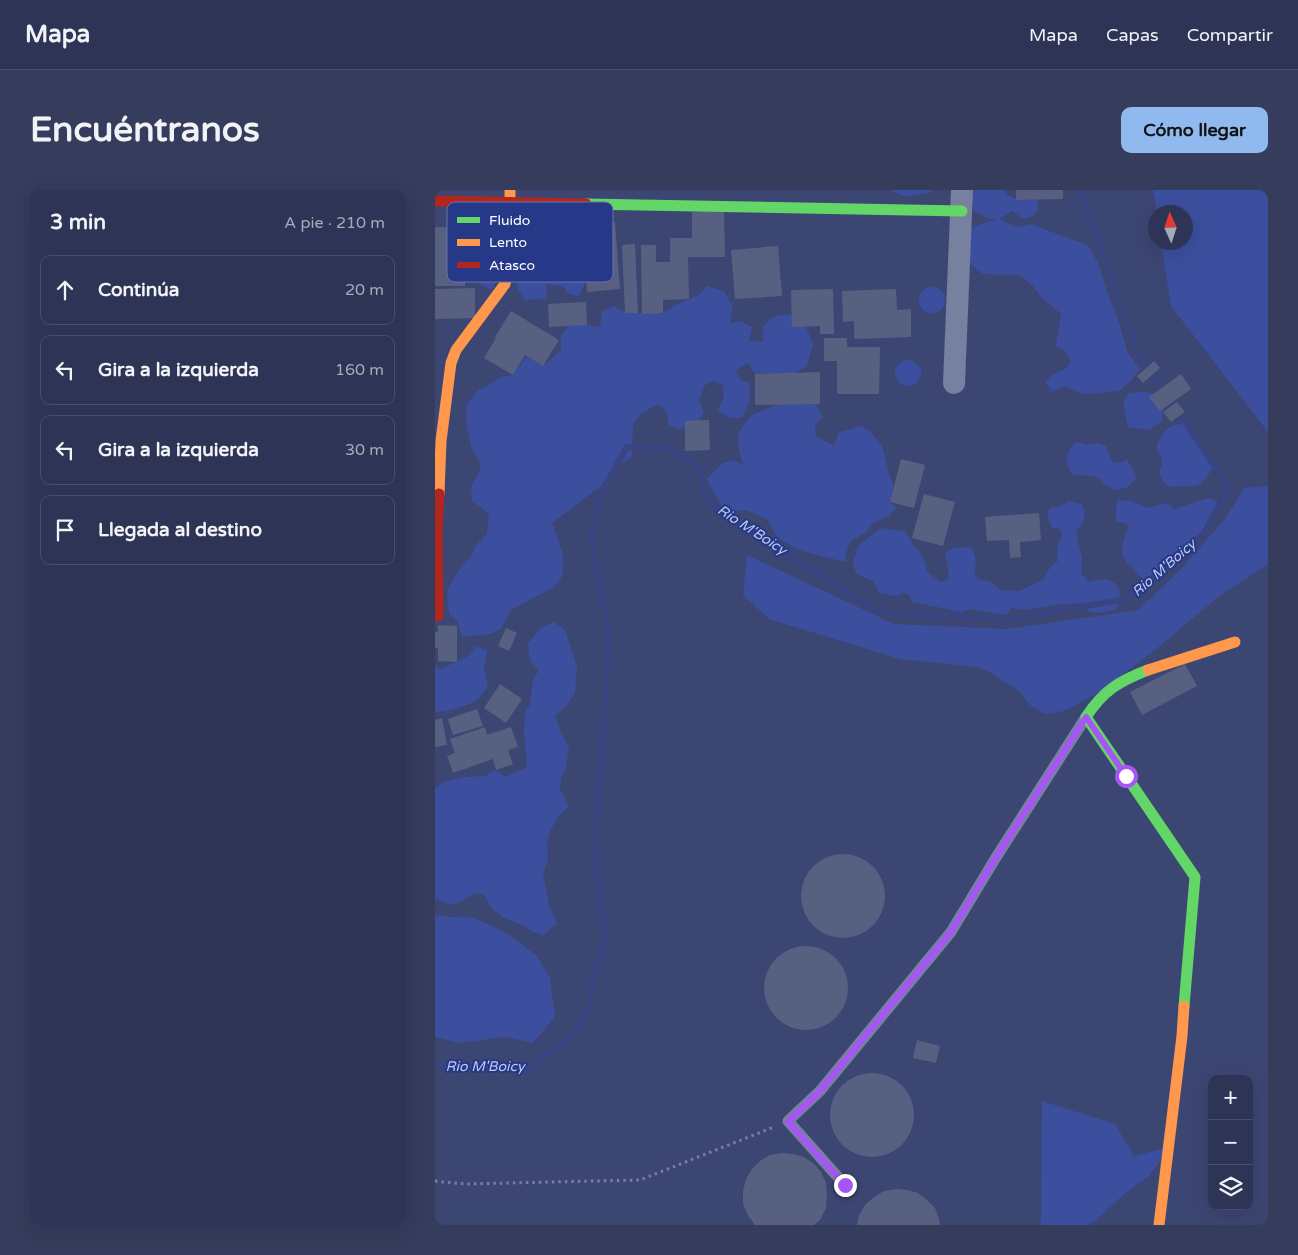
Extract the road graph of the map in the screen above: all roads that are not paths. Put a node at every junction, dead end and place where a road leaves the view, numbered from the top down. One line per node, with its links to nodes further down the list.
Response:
1 (510, 196): 2 (street); 3 (street)
2 (962, 200): 5 (street)
3 (435, 201)
4 (505, 282): 6 (street)
5 (954, 383)
6 (438, 616)
7 (1235, 642): 8 (street)
8 (1086, 717): 9 (lane); 10 (street)
9 (845, 1185)
10 (1159, 1225)

